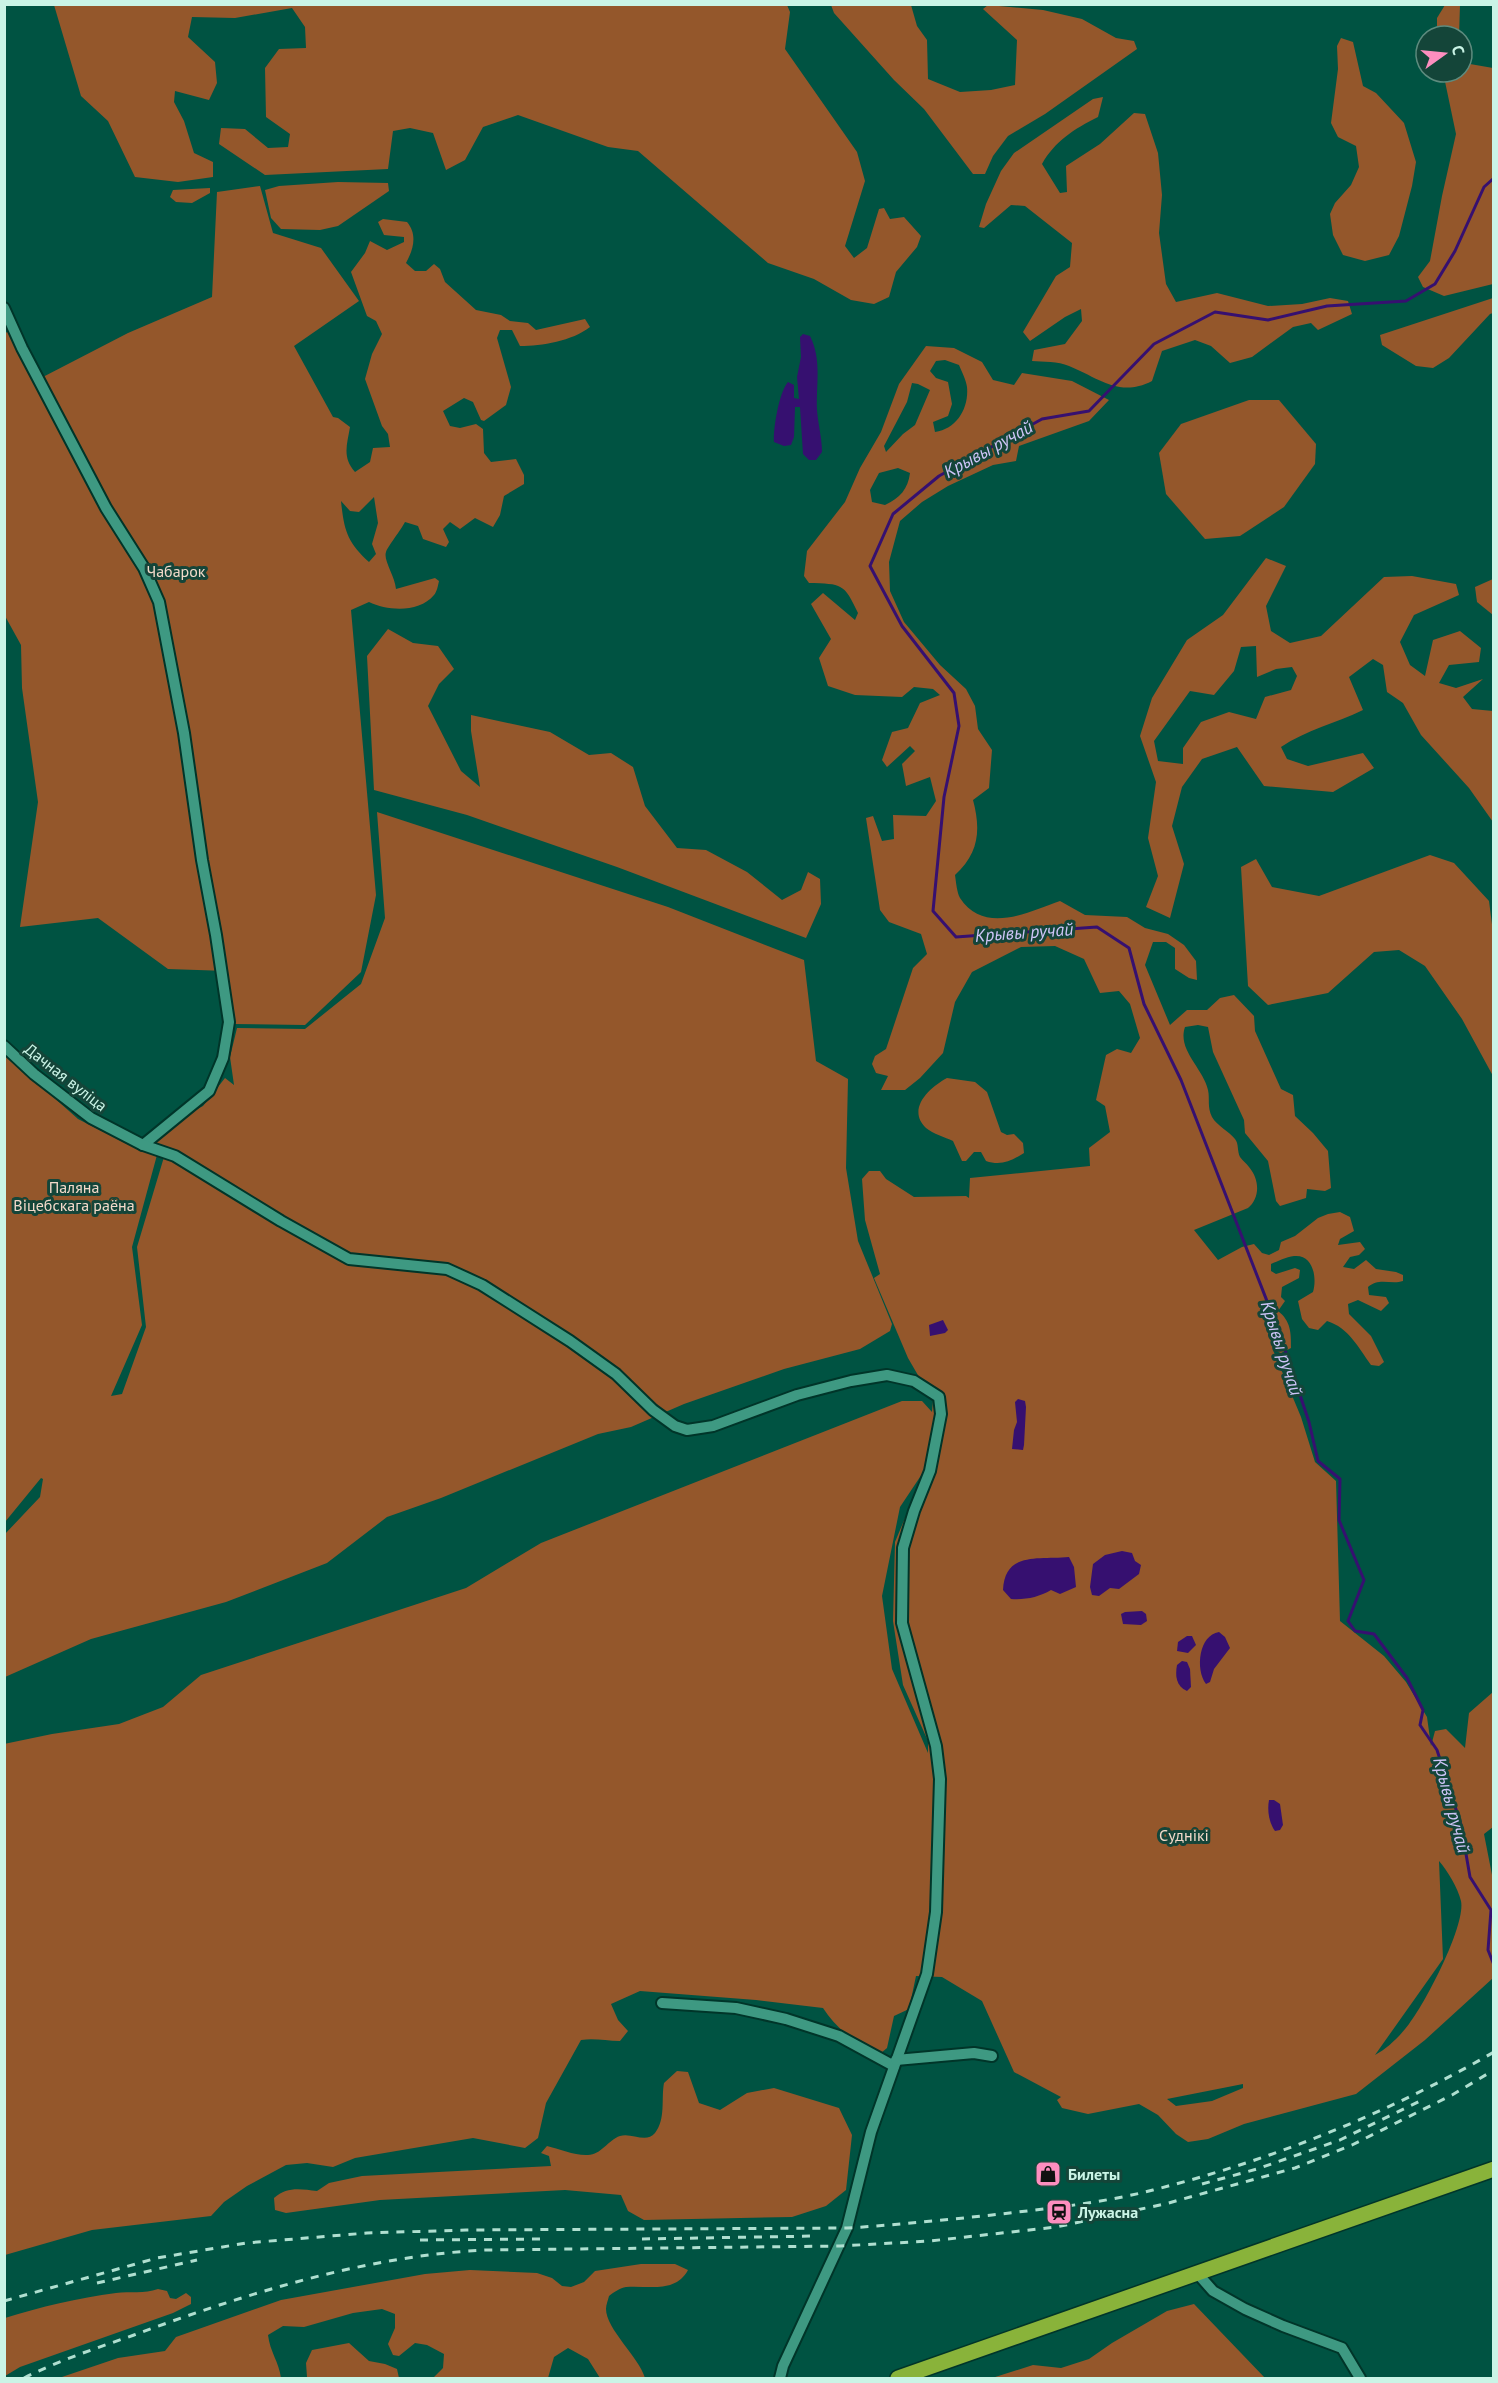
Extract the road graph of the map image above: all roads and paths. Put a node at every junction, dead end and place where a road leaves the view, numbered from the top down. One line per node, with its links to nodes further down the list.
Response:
1 (4, 308): 3 (street)
2 (4, 1046): 3 (street, Дачная вуліца)
3 (143, 1144): 6 (street, Дачная вуліца)
4 (662, 2003): 6 (street)
5 (992, 2056): 6 (street)
6 (895, 2063): 9 (street)
7 (1494, 2169): 8 (main road)
8 (1198, 2274): 10 (main road); 11 (street)
9 (780, 2379)
10 (898, 2379)
11 (1360, 2379)

